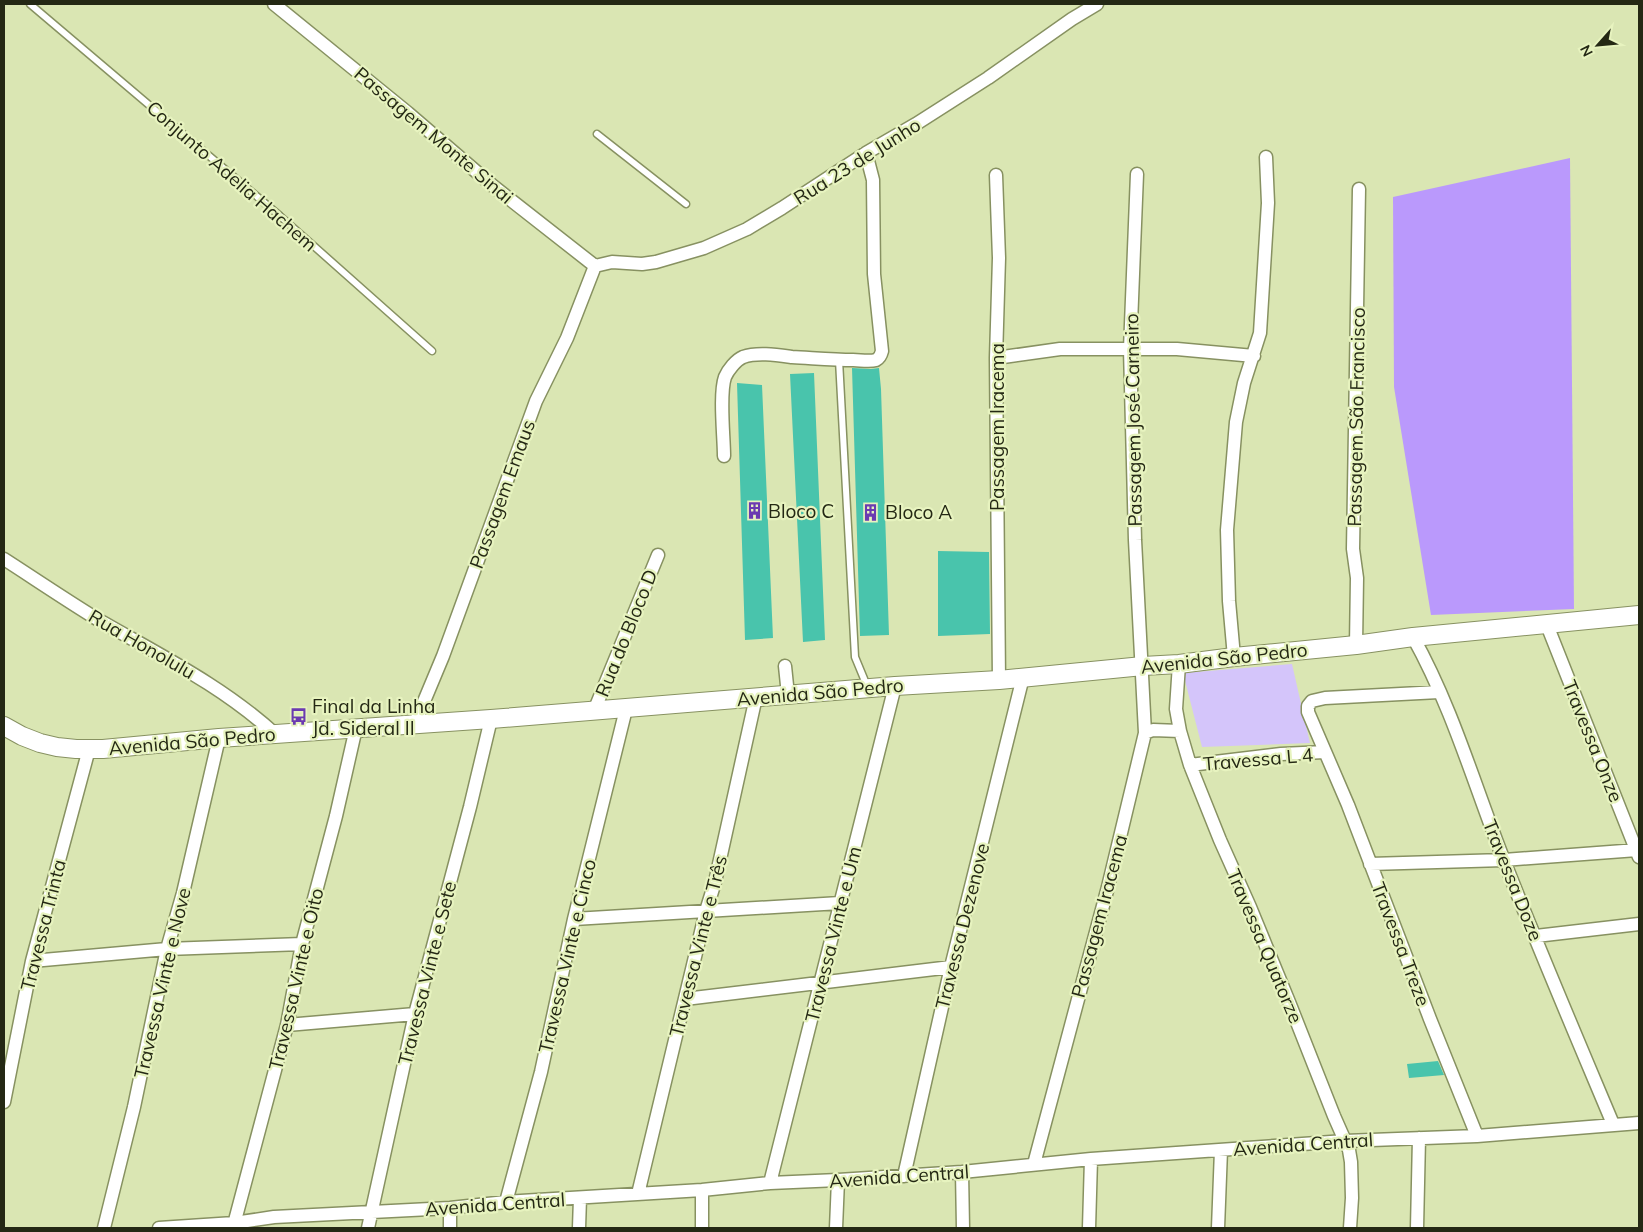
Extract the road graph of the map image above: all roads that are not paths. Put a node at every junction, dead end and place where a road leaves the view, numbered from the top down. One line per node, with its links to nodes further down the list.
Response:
1 (30, 4): 13 (lane, Conjunto Adelia Hachem)
2 (274, 4): 11 (street, Passagem Monte Sinai)
3 (1097, 4): 5 (street, Rua 23 de Junho)
4 (597, 134): 10 (lane)
5 (866, 154): 11 (street, Rua 23 de Junho); 16 (street)
6 (1266, 157): 14 (street)
7 (1138, 174): 12 (street, Passagem José Carneiro)
8 (996, 175): 15 (street, Passagem Iracema)
9 (1359, 189): 23 (street, Passagem São Francisco)
10 (686, 204)
11 (595, 266): 38 (street, Passagem Emaus)
12 (1130, 349): 14 (street); 15 (street); 27 (street, Passagem José Carneiro)
13 (432, 350)
14 (1254, 356): 24 (street)
15 (996, 358): 29 (street, Passagem Iracema)
16 (839, 360): 17 (street); 31 (lane)
17 (724, 456)
18 (658, 555): 36 (street, Rua do Bloco D)
19 (4, 559): 43 (street, Rua Honolulu)
20 (1639, 615): 21 (main road, Avenida São Pedro)
21 (1547, 625): 22 (main road, Avenida São Pedro); 48 (street, Travessa Onze)
22 (1413, 637): 23 (main road, Avenida São Pedro); 32 (street, Travessa Doze)
23 (1356, 645): 24 (main road, Avenida São Pedro)
24 (1234, 657): 25 (main road, Avenida São Pedro)
25 (1179, 664): 27 (main road, Avenida São Pedro); 41 (street, Travessa Quatorze)
26 (785, 666): 33 (street)
27 (1143, 666): 28 (main road, Avenida São Pedro); 42 (street, Passagem Iracema)
28 (1023, 677): 29 (main road, Avenida São Pedro); 59 (street, Travessa Dezenove)
29 (999, 680): 30 (main road, Avenida São Pedro)
30 (895, 686): 31 (main road, Avenida São Pedro); 51 (street, Travessa Vinte e Um)
31 (868, 688): 33 (main road, Avenida São Pedro)
32 (1439, 692): 46 (street, Travessa Treze); 49 (street, Travessa Doze)
33 (788, 695): 34 (main road, Avenida São Pedro)
34 (756, 698): 35 (main road, Avenida São Pedro); 52 (street, Travessa Vinte e Três)
35 (626, 709): 36 (main road, Avenida São Pedro); 53 (street, Travessa Vinte e Cinco)
36 (594, 711): 37 (main road, Avenida São Pedro)
37 (490, 719): 38 (main road, Avenida São Pedro); 62 (street, Travessa Vinte e Sete)
38 (415, 723): 40 (main road, Avenida São Pedro)
39 (4, 726): 45 (main road, Avenida São Pedro)
40 (356, 728): 43 (main road, Avenida São Pedro); 56 (street, Travessa Vinte e Oito)
41 (1180, 731): 42 (street); 47 (street, Travessa Quatorze)
42 (1145, 733): 72 (street, Passagem Iracema)
43 (276, 734): 44 (main road, Avenida São Pedro)
44 (219, 738): 45 (main road, Avenida São Pedro); 57 (street, Travessa Vinte e Nove)
45 (89, 749): 58 (street, Travessa Trinta)
46 (1325, 752): 47 (street, Travessa L 4); 50 (street, Travessa Treze)
47 (1190, 765): 69 (street, Travessa Quatorze)
48 (1638, 854): 49 (street)
49 (1504, 860): 50 (street); 55 (street, Travessa Doze)
50 (1370, 864): 67 (street, Travessa Treze)
51 (840, 903): 52 (street); 60 (street, Travessa Vinte e Um)
52 (706, 911): 53 (street); 61 (street, Travessa Vinte e Três)
53 (574, 919): 80 (street, Travessa Vinte e Cinco)
54 (1639, 924): 55 (street)
55 (1536, 936): 66 (street, Travessa Doze)
56 (302, 944): 57 (street); 63 (street, Travessa Vinte e Oito)
57 (166, 949): 58 (street); 84 (street, Travessa Vinte e Nove)
58 (32, 961): 64 (street, Travessa Trinta)
59 (951, 967): 60 (street); 74 (street, Travessa Dezenove)
60 (820, 983): 61 (street); 76 (street, Travessa Vinte e Um)
61 (684, 999): 78 (street, Travessa Vinte e Três)
62 (416, 1014): 63 (street); 82 (street, Travessa Vinte e Sete)
63 (287, 1024): 83 (street, Travessa Vinte e Oito)
64 (4, 1102)
65 (1639, 1123): 66 (street, Avenida Central)
66 (1613, 1124): 67 (street, Avenida Central)
67 (1477, 1136): 68 (street, Avenida Central)
68 (1419, 1138): 69 (street, Avenida Central); 95 (street)
69 (1345, 1141): 70 (street, Avenida Central); 94 (street, Travessa Quatorze)
70 (1221, 1150): 71 (street, Avenida Central); 93 (street)
71 (1091, 1159): 72 (street, Avenida Central); 92 (street)
72 (1034, 1164): 73 (street, Avenida Central)
73 (962, 1172): 74 (street, Avenida Central); 91 (street)
74 (904, 1176): 75 (street, Avenida Central)
75 (838, 1180): 76 (street, Avenida Central); 90 (street)
76 (770, 1183): 77 (street, Avenida Central)
77 (702, 1190): 78 (street, Avenida Central); 89 (street)
78 (638, 1194): 79 (street, Avenida Central)
79 (580, 1198): 80 (street, Avenida Central); 88 (street)
80 (506, 1202): 81 (street, Avenida Central)
81 (450, 1208): 82 (street, Avenida Central); 87 (street)
82 (373, 1212): 83 (street, Avenida Central); 86 (street, Travessa Vinte e Sete)
83 (234, 1226): 85 (street, Avenida Central)
84 (104, 1228)
85 (159, 1228)
86 (368, 1228)
87 (450, 1228)
88 (579, 1228)
89 (702, 1228)
90 (836, 1228)
91 (963, 1228)
92 (1089, 1228)
93 (1218, 1228)
94 (1350, 1228)
95 (1417, 1228)

